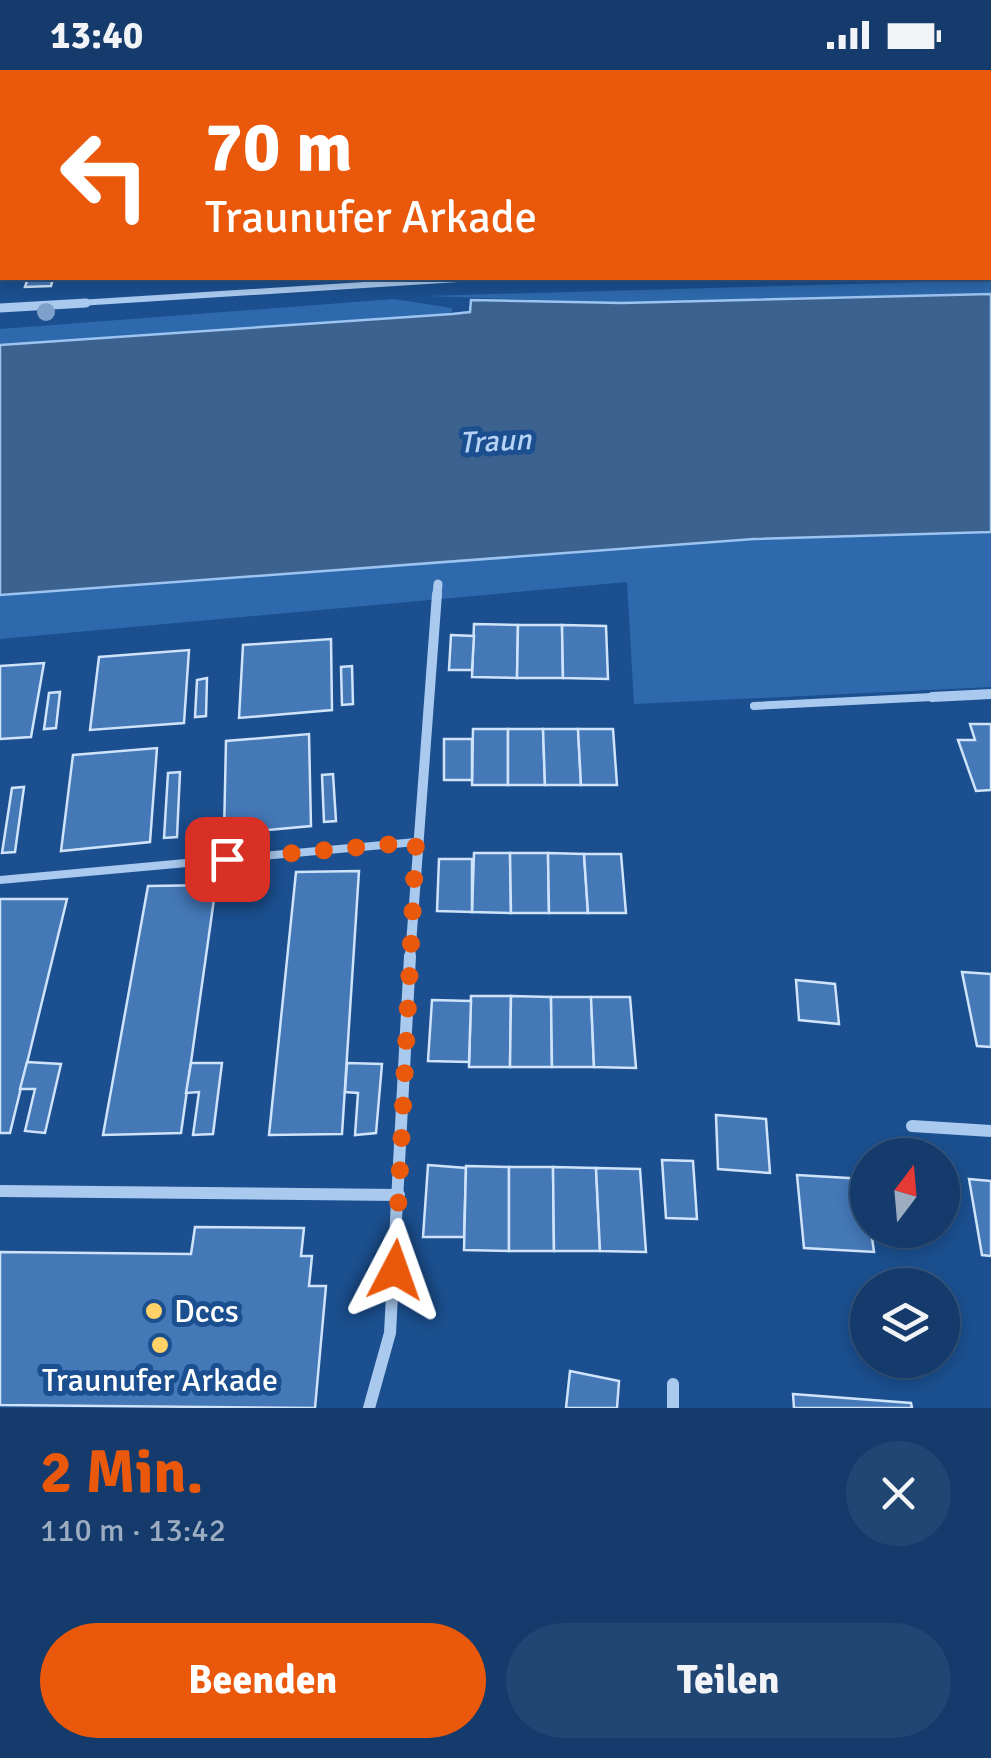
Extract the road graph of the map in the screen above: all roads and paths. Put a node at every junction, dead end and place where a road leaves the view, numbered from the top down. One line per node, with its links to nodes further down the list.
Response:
1 (406, 280): 2 (street)
2 (0, 308)
3 (438, 584): 7 (street)
4 (991, 694): 5 (street)
5 (932, 698): 6 (lane)
6 (754, 706)
7 (416, 842): 8 (lane); 12 (street)
8 (0, 880)
9 (912, 1126): 10 (street)
10 (991, 1131)
11 (0, 1191): 12 (street)
12 (399, 1195): 14 (street)
13 (673, 1384): 15 (street)
14 (369, 1408)
15 (672, 1408)

